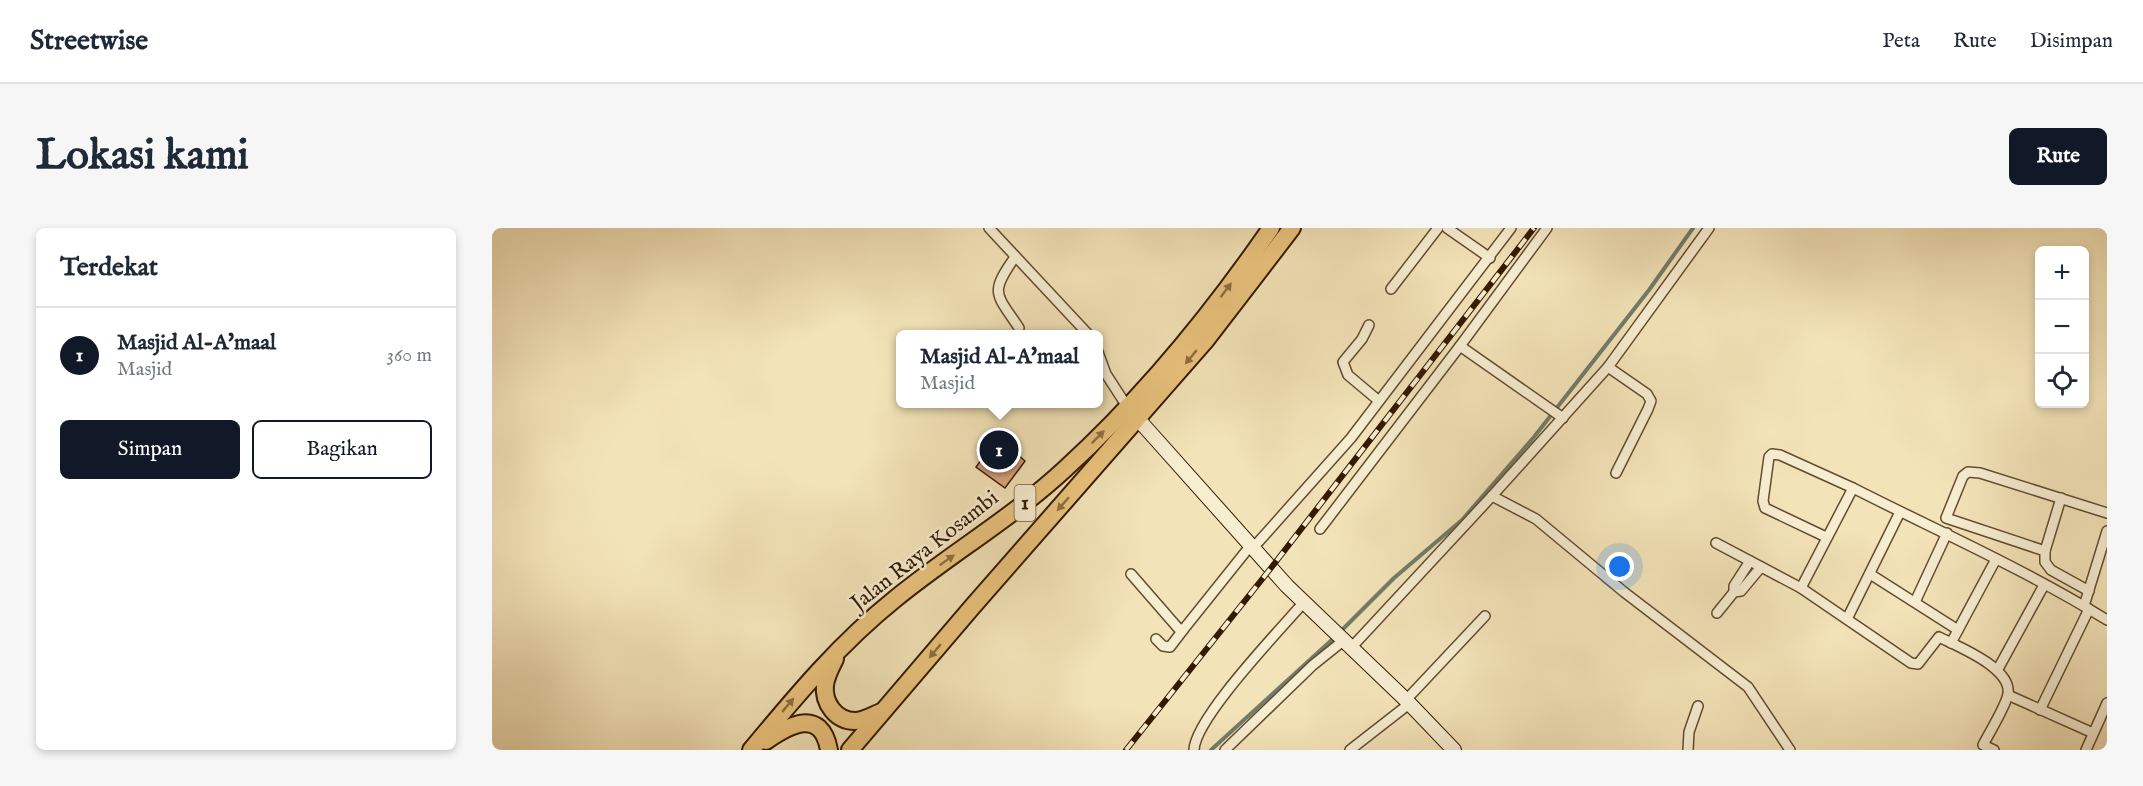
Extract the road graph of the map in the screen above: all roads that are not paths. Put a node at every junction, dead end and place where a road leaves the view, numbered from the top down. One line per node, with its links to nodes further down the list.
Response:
1 (989, 228): 9 (street)
2 (1271, 228): 19 (highway, Jalan Raya Kosambi / 1, one-way to 2)
3 (1292, 228): 19 (highway, Jalan Raya Kosambi / 1, one-way to 19)
4 (1438, 228): 11 (street)
5 (1447, 228): 10 (street)
6 (1511, 228): 10 (street)
7 (1546, 228): 15 (street)
8 (1709, 228): 17 (street)
9 (1015, 257): 13 (street); 14 (street)
10 (1490, 258): 18 (street)
11 (1391, 290)
12 (1369, 325): 18 (street)
13 (1019, 328)
14 (1084, 330)
15 (1460, 346): 20 (street); 28 (street)
16 (1103, 366): 19 (street)
17 (1608, 367): 20 (street); 21 (street)
18 (1379, 401): 33 (street)
19 (1132, 413): 33 (street); 58 (highway, Jalan Raya Kosambi / 1, one-way to 19); 64 (highway, Jalan Raya Kosambi / 1, one-way to 64)
20 (1560, 415): 23 (street)
21 (1616, 473)
22 (1852, 488): 25 (street); 31 (street); 31 (street)
23 (1492, 496): 56 (street); 75 (street)
24 (2061, 498): 26 (street); 27 (street); 34 (street)
25 (1900, 512): 30 (street); 39 (street)
26 (2107, 513)
27 (1946, 518): 30 (street); 34 (street)
28 (1320, 529)
29 (2107, 531): 42 (street)
30 (1944, 532): 35 (street); 45 (street)
31 (1827, 537): 41 (street)
32 (1716, 543): 36 (street)
33 (1252, 547): 44 (street); 52 (street)
34 (2045, 550): 42 (street)
35 (1996, 559): 40 (street); 53 (street)
36 (1750, 561): 37 (street); 43 (street)
37 (1761, 567): 41 (street); 43 (street)
38 (1131, 574): 52 (street)
39 (1870, 574): 45 (street); 49 (street)
40 (2044, 585): 46 (street); 59 (street)
41 (1801, 588): 49 (street)
42 (2089, 591): 46 (street)
43 (1734, 592): 47 (street)
44 (1304, 602): 56 (street); 70 (street)
45 (1915, 602): 51 (street)
46 (2086, 608): 50 (street); 65 (street)
47 (1717, 613)
48 (1485, 616): 61 (street)
49 (1847, 620): 54 (street)
50 (2107, 620)
51 (1947, 623): 53 (street); 54 (street)
52 (1184, 630): 55 (street)
53 (1959, 630): 57 (street)
54 (1939, 637): 57 (street)
55 (1156, 639)
56 (1344, 641): 61 (street); 71 (street)
57 (1951, 644): 59 (street)
58 (840, 647): 64 (highway); 67 (highway, Jalan Raya Kosambi / 1, one-way to 58)
59 (1998, 669): 60 (street)
60 (2008, 695): 65 (street); 76 (street)
61 (1407, 702): 72 (street); 73 (street)
62 (2107, 703): 66 (street)
63 (1698, 706): 74 (street)
64 (885, 710): 69 (highway, Jalan Raya Kosambi / 1)
65 (2040, 710): 66 (street)
66 (2093, 734): 77 (street)
67 (752, 750): 68 (highway)
68 (829, 750)
69 (850, 750)
70 (1194, 750)
71 (1224, 750)
72 (1350, 750)
73 (1454, 750)
74 (1688, 750)
75 (1790, 750)
76 (1994, 750)
77 (2086, 750)

